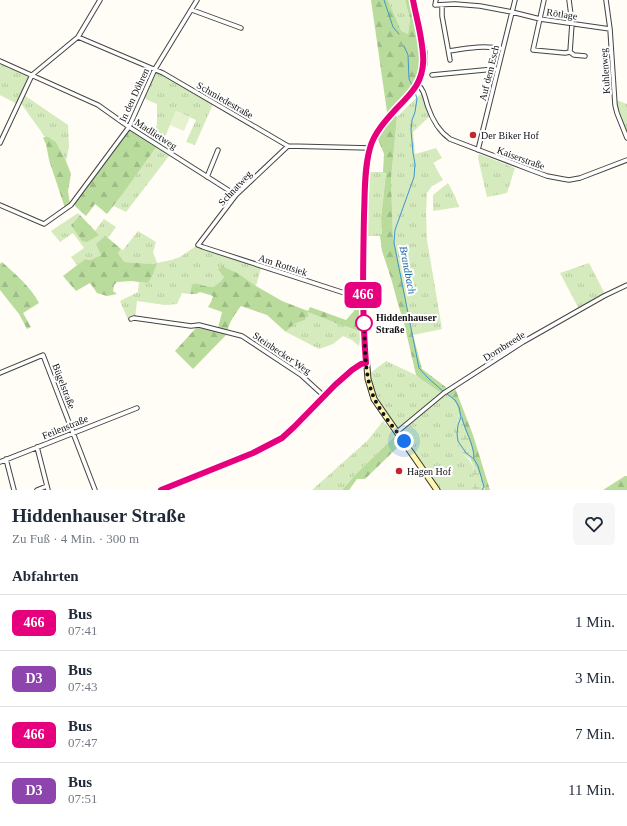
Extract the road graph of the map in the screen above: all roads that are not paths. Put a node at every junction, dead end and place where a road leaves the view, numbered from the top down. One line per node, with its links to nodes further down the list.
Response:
1 (100, 0): 17 (street)
2 (197, 0): 11 (street, In den Döhren)
3 (413, 0): 28 (main road)
4 (436, 0): 10 (street)
5 (515, 0): 12 (street, Auf dem Esch)
6 (544, 0): 13 (street)
7 (569, 0): 14 (street)
8 (606, 0): 16 (street, Kuhlenweg)
9 (455, 2): 10 (street, Rötlage); 12 (street, Rötlage)
10 (442, 5): 19 (street)
11 (192, 10): 15 (street); 24 (street, In den Döhren)
12 (512, 12): 13 (street, Rötlage); 18 (street, Auf dem Esch)
13 (540, 18): 14 (street, Rötlage); 20 (street)
14 (572, 23): 16 (street, Rötlage); 20 (street)
15 (241, 28)
16 (610, 29): 30 (street, Kuhlenweg)
17 (78, 37): 24 (street, Schmiedestraße); 26 (street)
18 (503, 49): 19 (street); 25 (street, Auf dem Esch)
19 (448, 51): 22 (street)
20 (570, 52): 21 (street)
21 (585, 56)
22 (450, 60)
23 (0, 61): 26 (street, Madlietweg)
24 (155, 69): 29 (street, In den Döhren); 32 (street, Schmiedestraße)
25 (498, 70): 27 (street); 35 (street, Auf dem Esch)
26 (32, 75): 29 (street, Madlietweg); 31 (street)
27 (432, 75)
28 (415, 87): 33 (main road); 35 (street, Kaiserstraße)
29 (129, 127): 37 (street, Madlietweg); 39 (street, In den Döhren)
30 (627, 138)
31 (0, 142)
32 (288, 146): 33 (street, Schmiedestraße); 38 (street, Schnatweg)
33 (370, 148): 42 (main road)
34 (218, 150): 37 (street)
35 (478, 150): 36 (street, Kaiserstraße)
36 (627, 160)
37 (207, 176): 38 (street, Madlietweg)
38 (236, 195): 40 (street, Schnatweg)
39 (0, 205)
40 (198, 245): 42 (street, Am Rottsiek)
41 (627, 285): 48 (street, Dornbreede)
42 (363, 299): 44 (main road)
43 (131, 319): 46 (street, Steinbecker Weg)
44 (367, 366): 46 (main road); 48 (main road)
45 (0, 373): 49 (street, Bügelstraße)
46 (324, 396): 54 (main road)
47 (137, 408): 49 (street, Feilenstraße)
48 (397, 432): 59 (main road)
49 (73, 433): 50 (street, Feilenstraße); 57 (street, Bügelstraße)
50 (37, 447): 51 (street, Feilenstraße); 53 (street)
51 (6, 459): 52 (street, Feilenstraße); 55 (street)
52 (0, 462)
53 (47, 488): 56 (street)
54 (174, 488): 58 (main road)
55 (14, 490)
56 (37, 490)
57 (95, 490)
58 (161, 490)
59 (437, 490)

